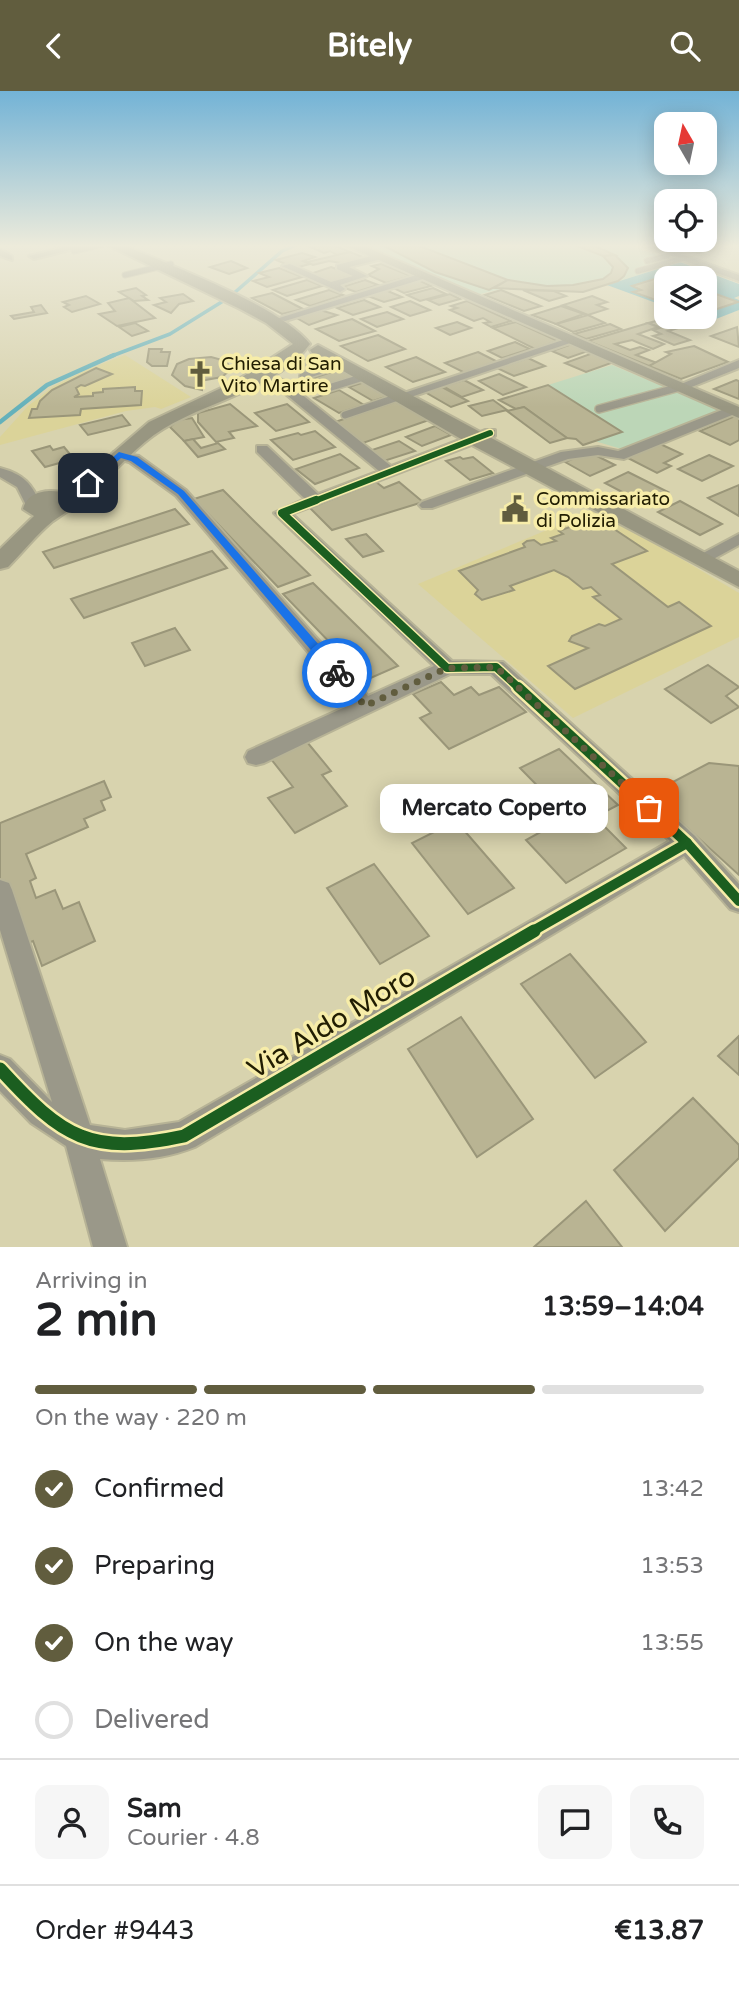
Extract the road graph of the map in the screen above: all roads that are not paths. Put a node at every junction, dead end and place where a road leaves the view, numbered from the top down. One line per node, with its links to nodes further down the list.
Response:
1 (237, 299): 4 (street)
2 (346, 299): 4 (street)
3 (477, 299): 5 (street)
4 (276, 320): 6 (street); 6 (street)
5 (573, 340): 13 (street); 15 (street)
6 (317, 346): 7 (street); 8 (street); 15 (street)
7 (280, 362): 10 (street)
8 (344, 363): 11 (lane); 12 (street)
9 (739, 364): 13 (street)
10 (257, 375): 21 (street); 23 (street)
11 (303, 376)
12 (366, 376): 14 (lane); 15 (street)
13 (680, 387): 16 (lane); 17 (street)
14 (325, 389)
15 (406, 394): 18 (lane); 19 (street)
16 (599, 409)
17 (735, 411): 22 (street)
18 (345, 415)
19 (482, 436): 22 (street); 23 (street)
20 (262, 449): 26 (street)
21 (119, 455): 25 (street); 37 (street)
22 (537, 465): 28 (street); 32 (street)
23 (388, 471): 26 (street)
24 (0, 472): 29 (street)
25 (88, 483): 27 (street)
26 (315, 500): 36 (street)
27 (59, 504): 29 (street); 33 (street)
28 (427, 505)
29 (33, 506): 31 (street)
30 (739, 539): 32 (street)
31 (0, 549)
32 (708, 554): 34 (street); 35 (street)
33 (0, 562)
34 (739, 563)
35 (739, 580)
36 (447, 668): 37 (street); 39 (street)
37 (365, 706): 38 (street)
38 (256, 757)
39 (687, 843): 41 (street); 43 (street, Via Aldo Moro)
40 (0, 890): 43 (street)
41 (739, 901)
42 (2, 1078): 43 (street, Via Aldo Moro)
43 (79, 1139): 44 (street)
44 (110, 1247)

